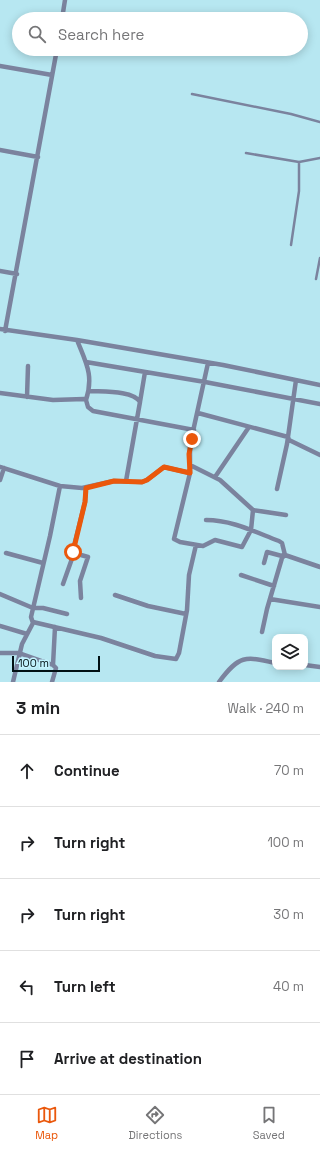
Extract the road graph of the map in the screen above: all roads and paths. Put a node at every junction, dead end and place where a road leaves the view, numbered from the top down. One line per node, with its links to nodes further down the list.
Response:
1 (65, 0): 2 (street)
2 (63, 12)
3 (56, 56): 5 (street)
4 (0, 66): 5 (street)
5 (52, 75): 10 (street)
6 (192, 94): 7 (lane)
7 (320, 122)
8 (0, 150): 10 (street)
9 (246, 152): 12 (lane)
10 (38, 157): 16 (street)
11 (320, 158): 12 (lane)
12 (299, 162): 13 (lane)
13 (291, 245)
14 (320, 258): 17 (lane)
15 (0, 271): 16 (street)
16 (17, 274): 19 (street)
17 (316, 279)
18 (0, 329): 19 (street)
19 (6, 330): 20 (street)
20 (76, 340): 21 (street); 22 (street)
21 (86, 362): 24 (street); 28 (street)
22 (208, 363): 25 (street); 26 (street)
23 (28, 366): 30 (street)
24 (145, 372): 26 (street); 33 (street)
25 (296, 380): 27 (street); 31 (street)
26 (204, 382): 31 (street); 35 (street)
27 (320, 385)
28 (89, 391): 32 (street); 33 (street)
29 (0, 394): 30 (street)
30 (27, 397): 32 (street)
31 (293, 398): 34 (street); 39 (street)
32 (86, 400): 36 (street)
33 (140, 402): 36 (street)
34 (320, 404)
35 (198, 413): 37 (street); 38 (street)
36 (138, 418): 38 (street); 46 (street)
37 (249, 426): 39 (street); 44 (street)
38 (194, 430): 41 (street)
39 (288, 437): 40 (street); 49 (street)
40 (320, 455)
41 (190, 464): 43 (street); 44 (street)
42 (2, 468): 45 (street); 47 (street)
43 (190, 473): 46 (street); 54 (street)
44 (215, 477): 50 (street)
45 (0, 480)
46 (126, 481): 48 (street)
47 (60, 486): 48 (street); 59 (street)
48 (86, 488): 56 (street)
49 (277, 489)
50 (253, 510): 51 (street); 53 (street)
51 (286, 515)
52 (206, 520): 53 (street)
53 (251, 530): 54 (street); 57 (street)
54 (196, 545): 71 (street)
55 (6, 553): 59 (street)
56 (74, 553): 62 (street); 66 (street)
57 (285, 554): 58 (street); 60 (street); 63 (street)
58 (264, 563)
59 (44, 564): 69 (street)
60 (320, 567)
61 (241, 575): 63 (street)
62 (63, 584)
63 (274, 586): 67 (street)
64 (0, 594): 69 (street)
65 (115, 595): 71 (street)
66 (81, 598)
67 (270, 598): 68 (street); 75 (street)
68 (320, 607)
69 (33, 608): 70 (street); 72 (street)
70 (67, 614)
71 (186, 614): 74 (street)
72 (33, 622): 74 (street); 76 (street)
73 (0, 626): 76 (street)
74 (55, 627): 81 (street)
75 (262, 632)
76 (27, 634): 78 (street)
77 (0, 653): 78 (street)
78 (19, 653): 81 (street); 83 (street)
79 (272, 662): 85 (street)
80 (308, 664): 82 (street)
81 (53, 665): 84 (street)
82 (320, 666)
83 (13, 682)
84 (52, 682)
85 (219, 682)

